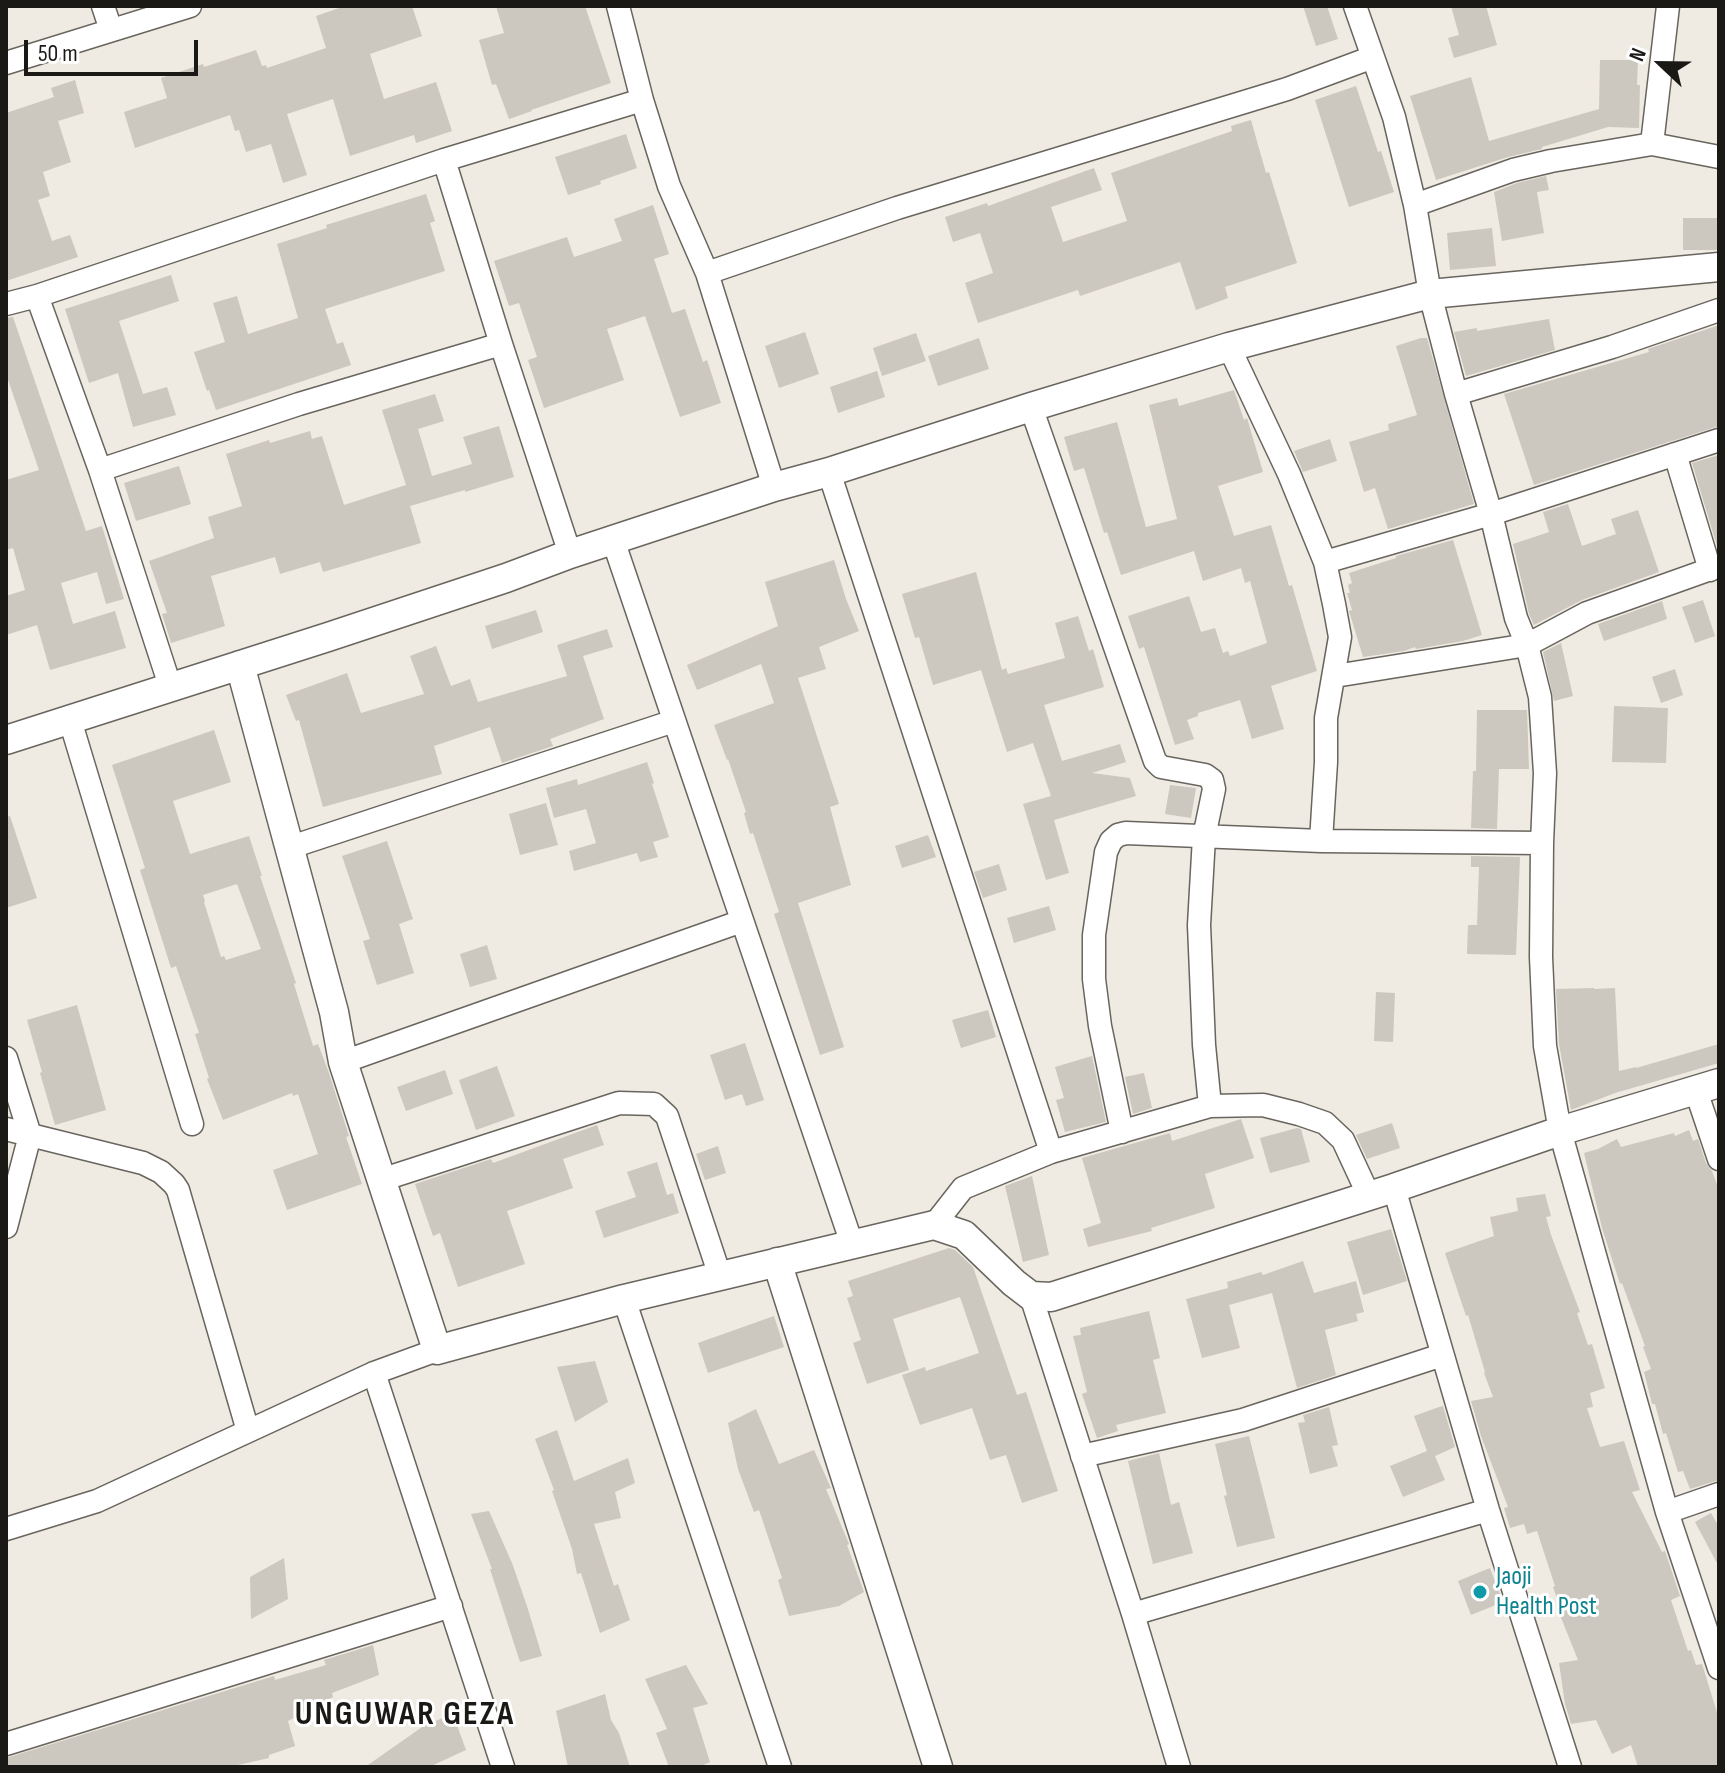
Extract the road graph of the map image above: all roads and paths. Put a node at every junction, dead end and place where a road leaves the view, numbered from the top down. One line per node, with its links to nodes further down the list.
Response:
1 (103, 6): 6 (street)
2 (190, 6): 6 (street)
3 (618, 6): 9 (street)
4 (1355, 6): 7 (street)
5 (1668, 6): 10 (street)
6 (111, 30): 8 (street)
7 (1373, 57): 13 (street); 15 (street)
8 (6, 63)
9 (642, 100): 12 (street); 15 (street)
10 (1652, 144): 11 (street); 13 (street)
11 (1719, 157)
12 (444, 160): 17 (street); 20 (street)
13 (1415, 205): 16 (street)
14 (1719, 267): 16 (street)
15 (707, 273): 28 (street)
16 (1430, 294): 21 (street); 22 (street)
17 (37, 296): 18 (street); 26 (street)
18 (6, 304)
19 (1719, 310): 22 (street)
20 (501, 344): 26 (street); 31 (street)
21 (1229, 347): 23 (street); 32 (street)
22 (1456, 394): 29 (street)
23 (1031, 407): 27 (street); 41 (street)
24 (1719, 440): 25 (street)
25 (1675, 454): 29 (street); 33 (street)
26 (100, 470): 37 (street)
27 (829, 472): 28 (street); 55 (street)
28 (774, 487): 30 (street)
29 (1491, 514): 32 (street); 34 (street)
30 (613, 540): 31 (street); 39 (street)
31 (570, 554): 35 (street)
32 (1325, 562): 36 (street)
33 (1714, 568): 34 (street)
34 (1527, 645): 36 (street); 43 (street)
35 (240, 665): 37 (street); 44 (street)
36 (1335, 676): 42 (street)
37 (171, 689): 38 (street)
38 (70, 720): 40 (street); 50 (street)
39 (674, 721): 44 (street); 45 (street)
40 (6, 740)
41 (1204, 837): 42 (street); 49 (street); 53 (street)
42 (1321, 841): 43 (street)
43 (1542, 843): 52 (street)
44 (288, 848): 47 (street)
45 (742, 921): 47 (street); 61 (street)
46 (6, 1058): 54 (street)
47 (343, 1062): 57 (street)
48 (1707, 1087): 52 (street); 56 (street)
49 (1210, 1106): 53 (street); 58 (street)
50 (192, 1124)
51 (6, 1129): 54 (street)
52 (1560, 1131): 58 (street); 73 (street)
53 (1122, 1132): 55 (street)
54 (30, 1135): 60 (street); 69 (street)
55 (1051, 1152): 59 (street)
56 (1719, 1159)
57 (381, 1180): 63 (street); 66 (street)
58 (1381, 1192): 64 (street); 67 (street)
59 (934, 1225): 61 (street); 64 (street)
60 (6, 1227)
61 (852, 1244): 62 (street)
62 (777, 1262): 63 (street); 81 (street)
63 (720, 1276): 65 (street)
64 (1031, 1296): 70 (street)
65 (624, 1299): 66 (street); 80 (street)
66 (437, 1350): 68 (street)
67 (1442, 1355): 70 (street); 72 (street)
68 (374, 1373): 69 (street); 75 (street)
69 (248, 1431): 74 (street)
70 (1082, 1456): 76 (street)
71 (1719, 1494): 73 (street)
72 (1488, 1510): 76 (street); 83 (street)
73 (1667, 1512): 77 (street)
74 (6, 1529)
75 (451, 1606): 78 (street); 79 (street)
76 (1133, 1614): 82 (street)
77 (1719, 1666)
78 (6, 1744)
79 (503, 1767)
80 (780, 1767)
81 (938, 1767)
82 (1179, 1767)
83 (1570, 1767)

